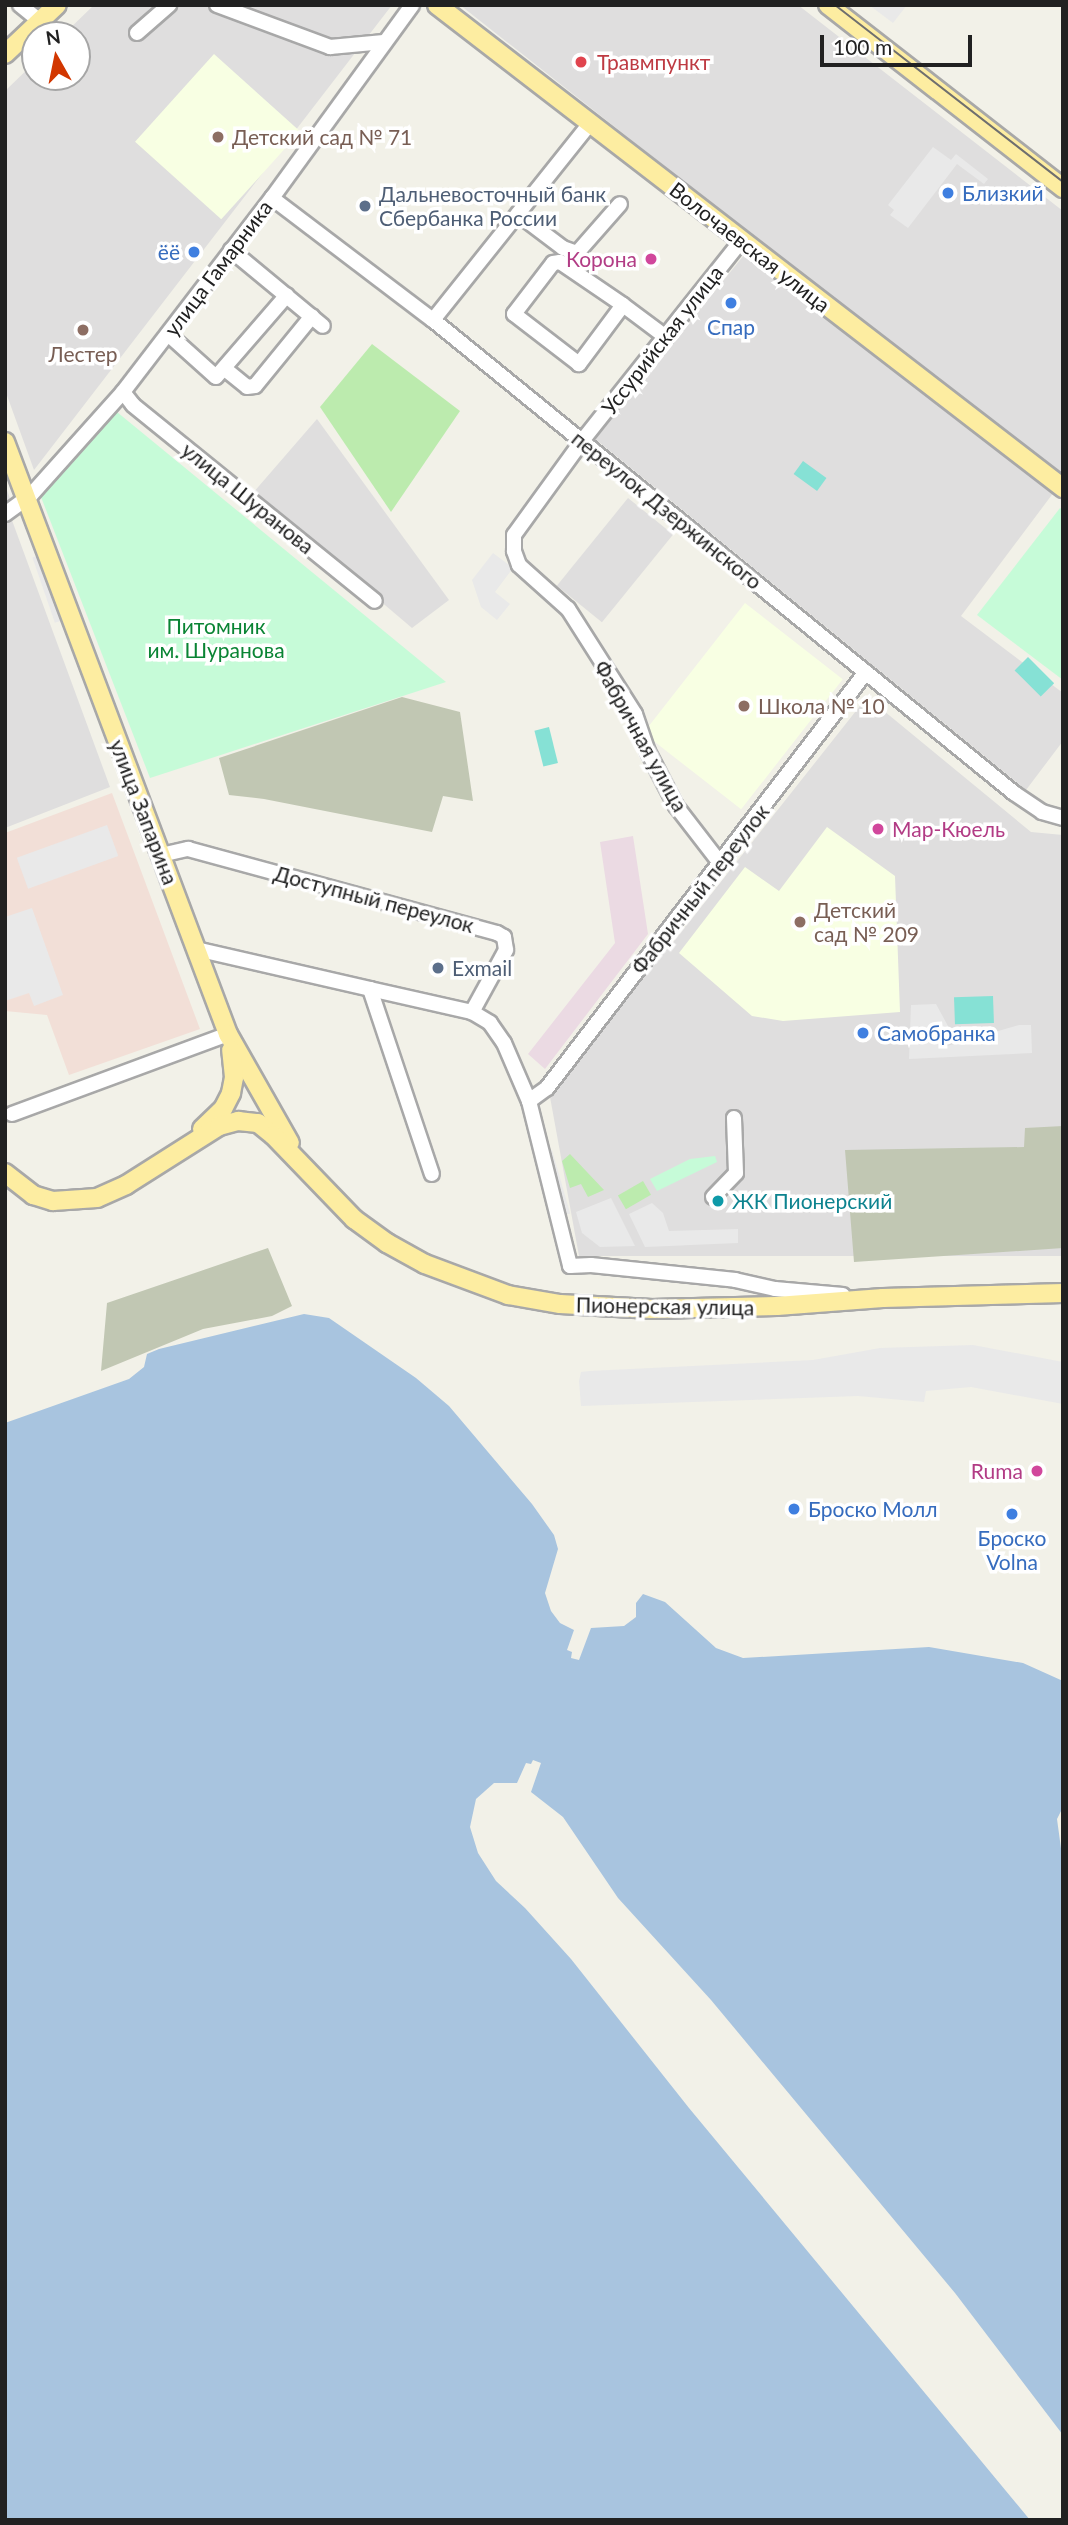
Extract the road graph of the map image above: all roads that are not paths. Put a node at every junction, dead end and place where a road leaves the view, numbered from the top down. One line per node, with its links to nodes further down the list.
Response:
1 (20, 5): 8 (street)
2 (57, 5): 8 (main road)
3 (169, 5): 9 (street)
4 (217, 5): 11 (street)
5 (412, 5): 11 (street, улица Гамарника)
6 (438, 5): 13 (main road, Волочаевская улица)
7 (828, 5): 14 (main road)
8 (40, 21)
9 (137, 33)
10 (21, 39): 12 (main road)
11 (384, 42): 15 (street, улица Гамарника)
12 (5, 54)
13 (591, 122): 17 (street); 18 (main road, Волочаевская улица)
14 (1063, 188)
15 (272, 198): 19 (street, улица Гамарника); 22 (street, переулок Дзержинского)
16 (620, 204): 17 (street)
17 (518, 214): 22 (street)
18 (742, 240): 24 (street, Уссурийская улица); 29 (main road, Волочаевская улица)
19 (231, 250): 20 (street); 23 (street, улица Гамарника)
20 (287, 295): 25 (street); 25 (street)
21 (623, 305): 21 (street); 24 (street)
22 (433, 320): 27 (street, переулок Дзержинского)
23 (168, 334): 25 (street); 26 (street, улица Гамарника)
24 (666, 337): 27 (street, Уссурийская улица)
25 (225, 369)
26 (123, 392): 30 (street, улица Гамарника); 32 (street, улица Шуранова)
27 (582, 441): 33 (street, переулок Дзержинского); 36 (street, Фабричная улица)
28 (5, 442): 30 (main road, улица Запарина)
29 (1063, 488)
30 (27, 497): 31 (street, улица Гамарника); 35 (main road, улица Запарина)
31 (5, 514)
32 (375, 601)
33 (866, 672): 34 (street, переулок Дзержинского); 36 (street, Фабричный переулок)
34 (1063, 818)
35 (161, 855): 37 (main road, улица Запарина); 39 (street, Доступный переулок)
36 (720, 863): 41 (street, Фабричный переулок)
37 (196, 949): 38 (street); 40 (main road, улица Запарина)
38 (370, 989): 39 (street); 47 (street)
39 (472, 1012): 41 (street)
40 (228, 1034): 42 (street); 44 (main road); 45 (main road, улица Запарина)
41 (529, 1101): 50 (street)
42 (12, 1114)
43 (734, 1118): 48 (street)
44 (170, 1156): 45 (main road); 46 (main road)
45 (307, 1170): 50 (main road, Пионерская улица)
46 (5, 1172)
47 (432, 1174)
48 (713, 1197)
49 (1063, 1293): 50 (main road, Пионерская улица)
50 (883, 1298)

